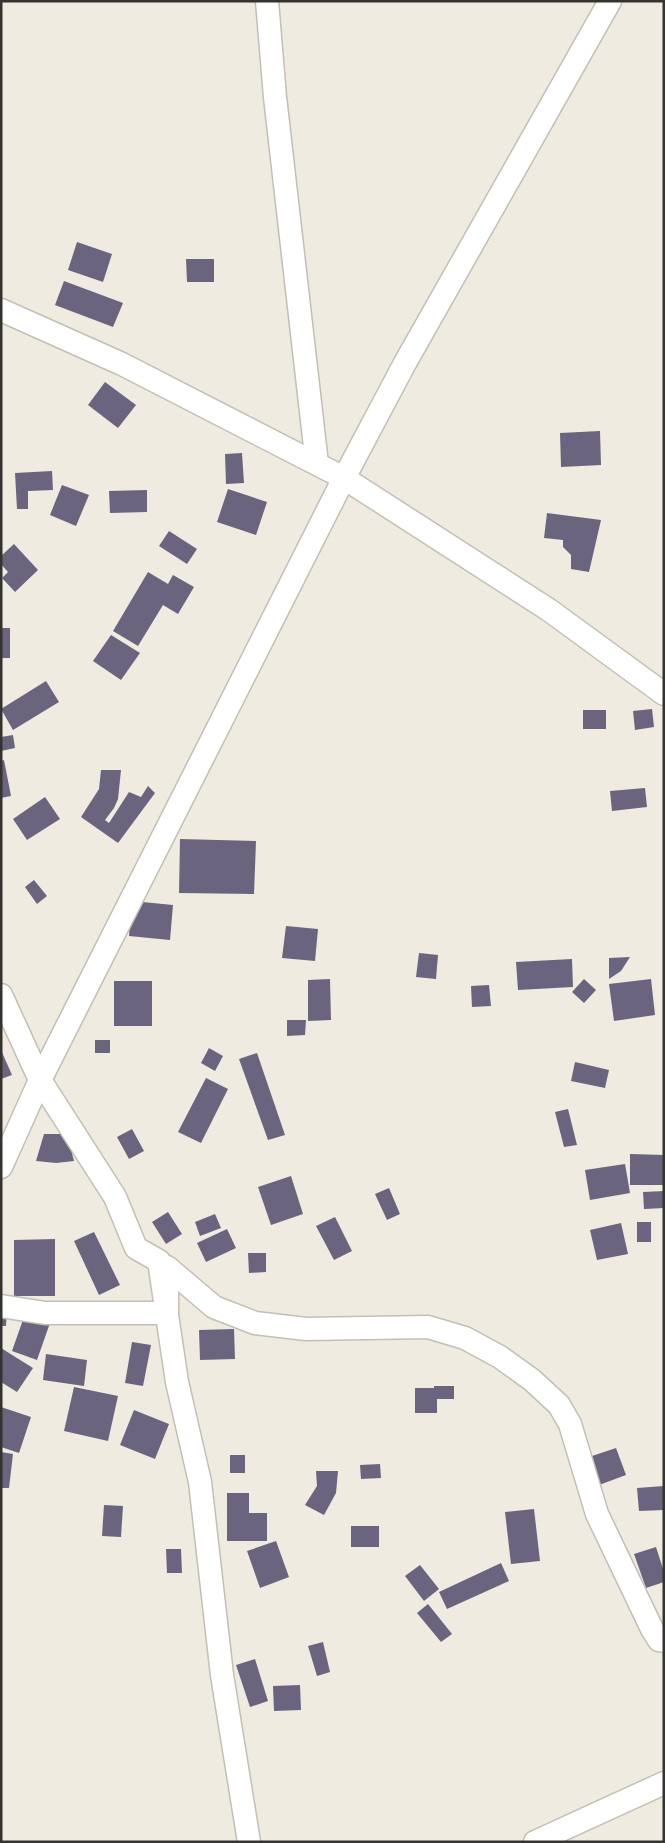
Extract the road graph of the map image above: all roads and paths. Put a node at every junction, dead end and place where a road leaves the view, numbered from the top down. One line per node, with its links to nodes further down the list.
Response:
1 (267, 1): 4 (street)
2 (610, 1): 5 (street)
3 (1, 310): 4 (street)
4 (318, 464): 5 (street)
5 (344, 478): 6 (street); 8 (street)
6 (664, 694)
7 (1, 995): 8 (street)
8 (40, 1080): 9 (street); 11 (street)
9 (1, 1167)
10 (1, 1306): 11 (street)
11 (167, 1313): 12 (street); 14 (street)
12 (664, 1641)
13 (664, 1783): 15 (street)
14 (249, 1842)
15 (535, 1842)

